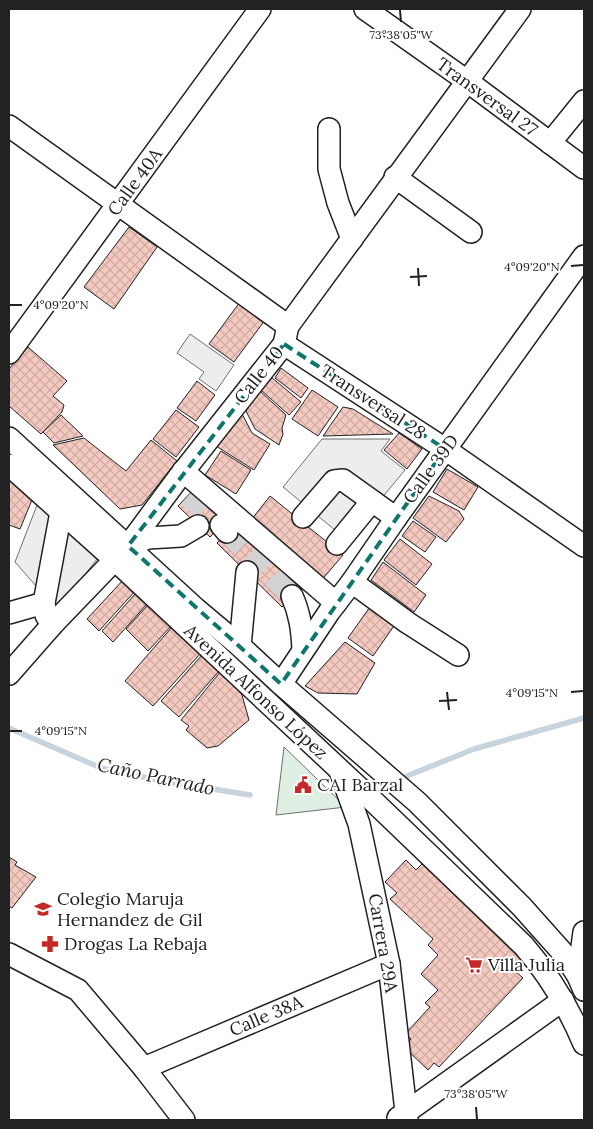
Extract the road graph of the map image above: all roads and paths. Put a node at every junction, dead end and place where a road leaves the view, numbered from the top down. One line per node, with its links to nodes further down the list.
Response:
1 (260, 9): 11 (street, Calle 40A)
2 (365, 9): 4 (street, Transversal 27)
3 (520, 9): 4 (street, Calle 40)
4 (467, 81): 8 (street, Transversal 27); 10 (street, Calle 40)
5 (584, 101): 8 (street)
6 (9, 126): 11 (street, Transversal 28)
7 (329, 129): 13 (street)
8 (550, 143): 9 (street, Transversal 27)
9 (584, 168)
10 (395, 177): 12 (street); 13 (street, Calle 40)
11 (119, 204): 15 (street, Transversal 28); 16 (street, Calle 40A)
12 (471, 232)
13 (352, 239): 15 (street, Calle 40)
14 (584, 256): 18 (street, Calle 39D)
15 (286, 335): 18 (street, Transversal 28); 20 (street, Calle 40)
16 (9, 353)
17 (9, 438): 30 (street, Avenida Alfonso López)
18 (445, 449): 26 (street, Calle 39D); 29 (street, Transversal 28)
19 (9, 465): 24 (street, Avenida Alfonso López)
20 (183, 471): 21 (street, Calle 40); 35 (street)
21 (166, 496): 22 (street); 30 (street, Calle 40)
22 (188, 496)
23 (372, 501): 25 (street); 26 (street); 28 (street)
24 (61, 512): 30 (street, Avenida Alfonso López); 34 (street)
25 (303, 517)
26 (396, 518): 32 (street, Calle 39D)
27 (198, 526): 30 (street)
28 (337, 544)
29 (584, 546)
30 (122, 553): 37 (street, Calle 40); 38 (street, Avenida Alfonso López); 43 (street, Avenida Alfonso López)
31 (246, 572): 38 (street)
32 (352, 582): 35 (street, Calle 39D); 40 (street)
33 (292, 596): 39 (street)
34 (44, 603): 36 (street); 37 (street)
35 (336, 603): 39 (street, Calle 39D)
36 (9, 613)
37 (52, 625): 41 (street, Calle 40)
38 (240, 646): 42 (street, Avenida Alfonso López)
39 (303, 648): 42 (street, Calle 39D)
40 (458, 655)
41 (9, 674)
42 (280, 684): 47 (street, Avenida Alfonso López)
43 (339, 769): 46 (street, Carrera 29A); 48 (street, Avenida Alfonso López)
44 (584, 932): 47 (street)
45 (9, 954): 50 (street)
46 (388, 964): 50 (street, Calle 38A); 51 (street, Carrera 29A)
47 (581, 983)
48 (563, 1000): 49 (street, Avenida Alfonso López); 51 (street)
49 (584, 1044)
50 (144, 1068): 52 (street)
51 (403, 1117)
52 (184, 1120)

